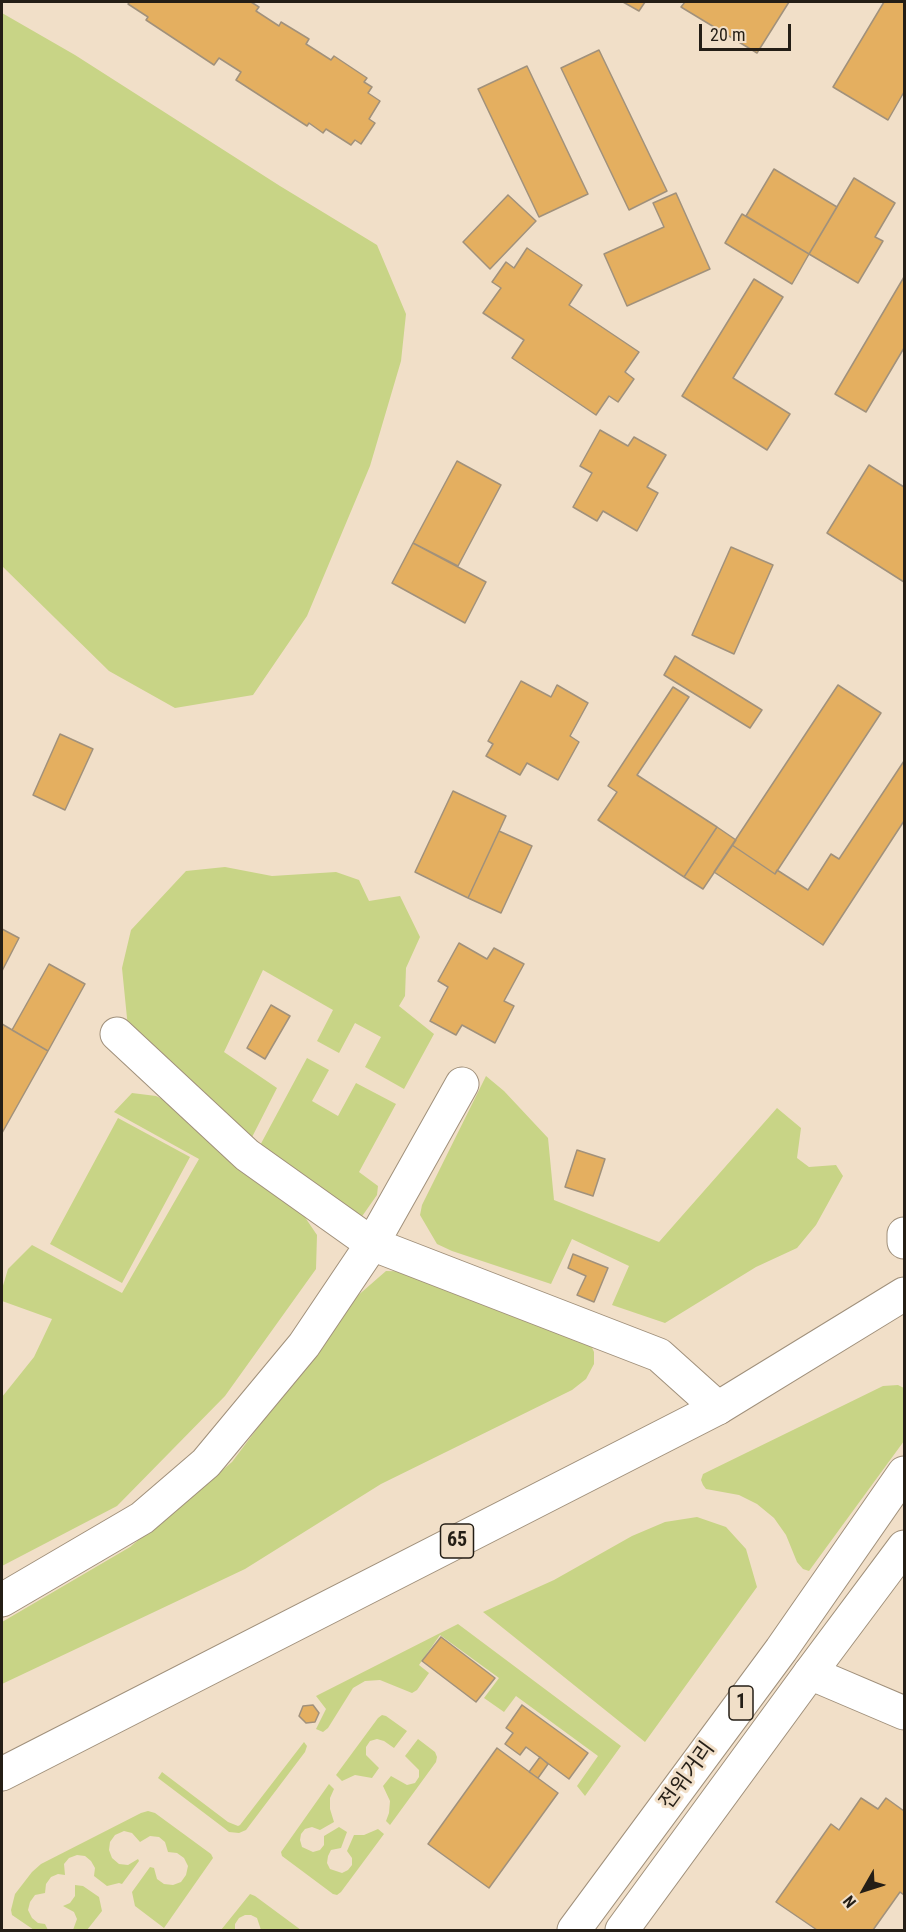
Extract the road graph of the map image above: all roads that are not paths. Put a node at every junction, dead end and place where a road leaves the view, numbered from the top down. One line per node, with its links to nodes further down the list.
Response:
1 (117, 1034): 5 (main road)
2 (462, 1084): 5 (main road)
3 (904, 1234): 4 (main road)
4 (904, 1242)
5 (372, 1244): 7 (main road); 10 (main road)
6 (904, 1294): 7 (main road, 65)
7 (718, 1408): 13 (main road, 65)
8 (904, 1473): 14 (main road, 전위거리 / 1)
9 (904, 1547): 11 (main road, 전위거리 / 1)
10 (2, 1600)
11 (810, 1672): 12 (main road); 15 (main road, 전위거리 / 1)
12 (904, 1713)
13 (2, 1774)
14 (574, 1930)
15 (622, 1930)

